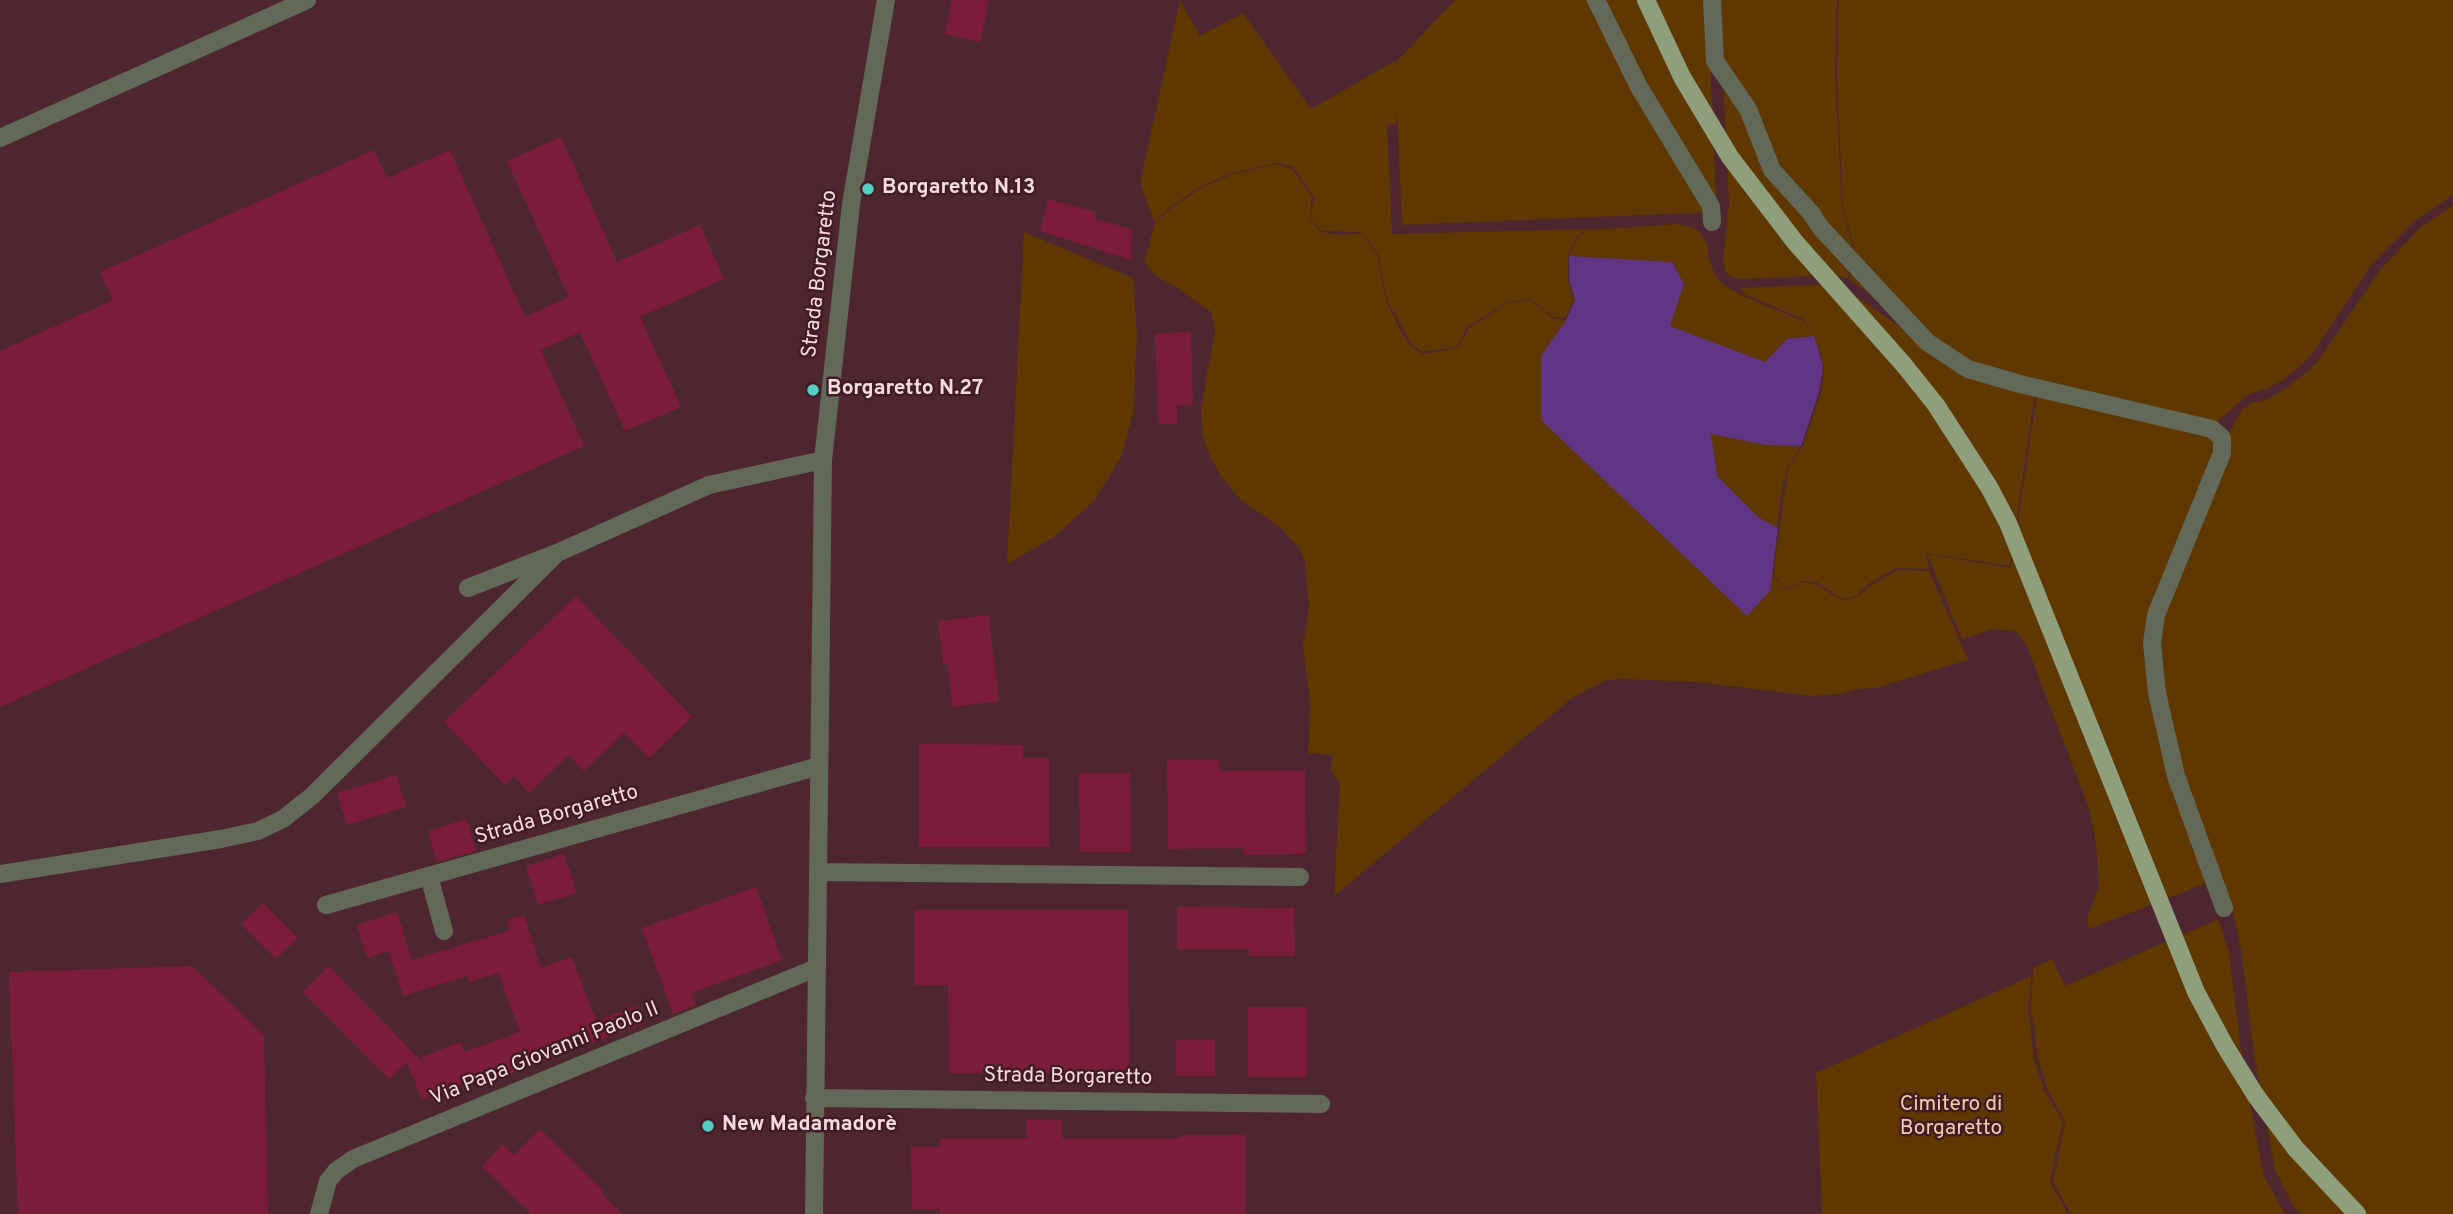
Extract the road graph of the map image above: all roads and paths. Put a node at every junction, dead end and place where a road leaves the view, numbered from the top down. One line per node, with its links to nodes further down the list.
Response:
1 (307, 0): 6 (street)
2 (886, 0): 8 (street, Strada Borgaretto)
3 (1596, 0): 7 (street)
4 (1646, 0): 24 (main road)
5 (1712, 0): 17 (street)
6 (0, 138)
7 (1712, 222)
8 (823, 460): 9 (street); 11 (street, Strada Borgaretto)
9 (557, 553): 10 (street); 13 (street)
10 (468, 587)
11 (819, 766): 12 (street, Strada Borgaretto); 14 (street, Strada Borgaretto)
12 (818, 872): 15 (street); 19 (street, Strada Borgaretto)
13 (0, 874)
14 (429, 876): 16 (street, Strada Borgaretto); 18 (street)
15 (1300, 877)
16 (326, 905)
17 (2224, 908)
18 (444, 932)
19 (816, 968): 20 (street, Strada Borgaretto); 22 (street, Via Papa Giovanni Paolo II)
20 (814, 1098): 21 (street, Strada Borgaretto); 23 (street, Strada Borgaretto)
21 (1321, 1104)
22 (319, 1214)
23 (814, 1214)
24 (2357, 1214)

